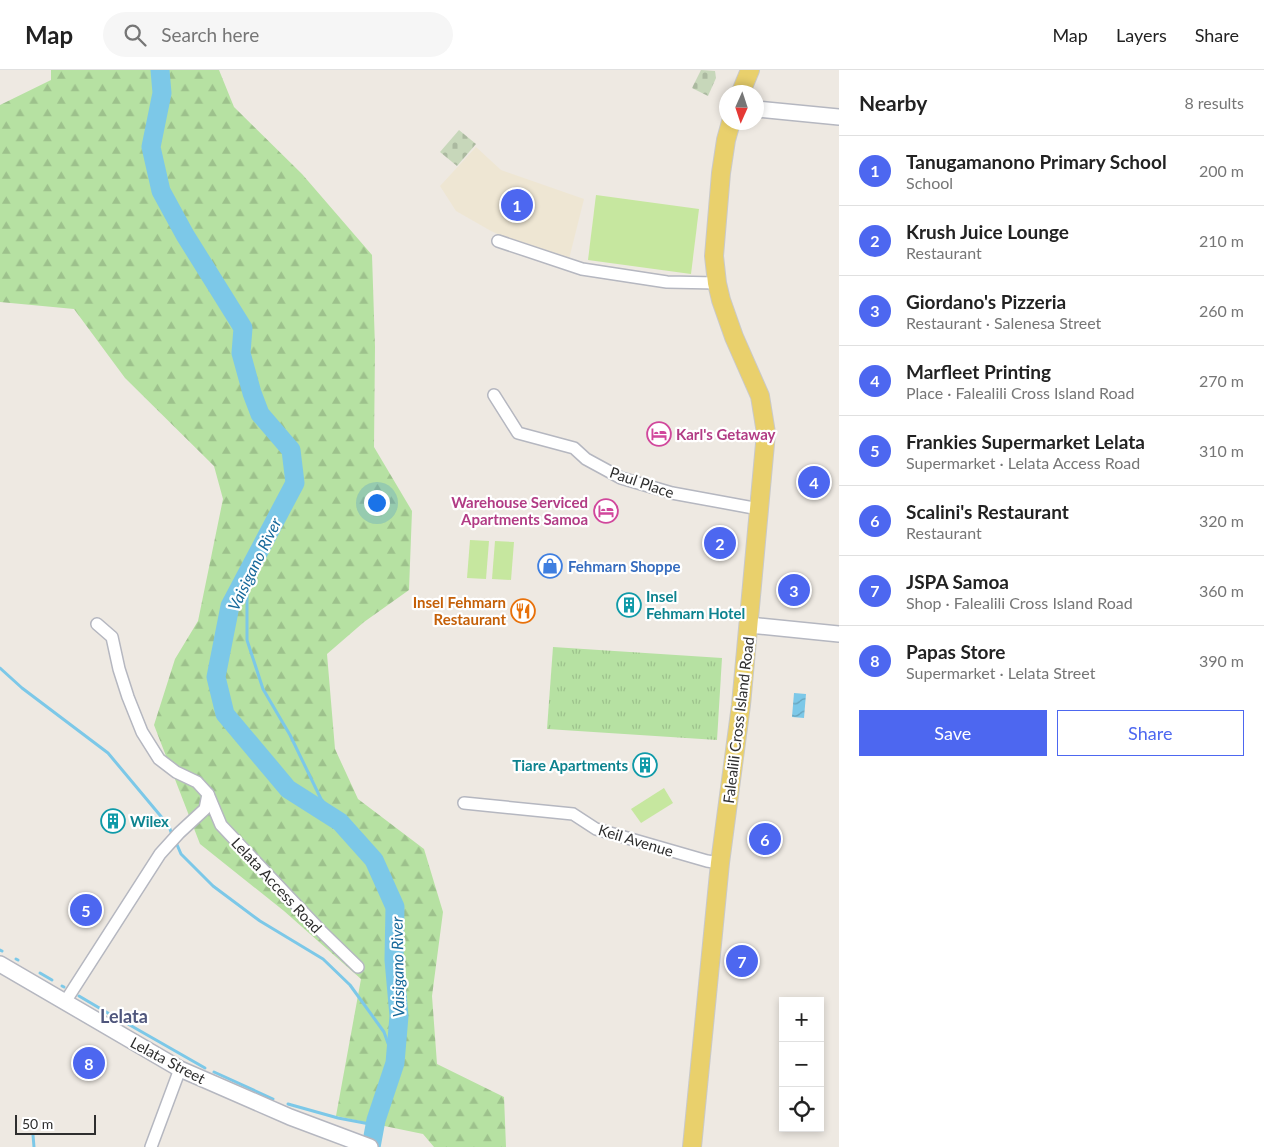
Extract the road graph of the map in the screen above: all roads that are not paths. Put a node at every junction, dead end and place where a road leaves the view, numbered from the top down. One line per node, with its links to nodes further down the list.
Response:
1 (750, 70): 2 (main road)
2 (744, 85)
3 (764, 110): 4 (main road)
4 (839, 118)
5 (729, 130): 7 (main road, Falealili Cross Island Road)
6 (498, 241): 7 (street)
7 (717, 283): 9 (main road, Falealili Cross Island Road)
8 (494, 395): 9 (street, Paul Place)
9 (759, 509): 11 (main road, Falealili Cross Island Road)
10 (97, 624): 13 (street, Lelata Access Road)
11 (749, 625): 12 (main road); 15 (main road, Falealili Cross Island Road)
12 (839, 634)
13 (208, 794): 17 (street, Lelata Access Road); 18 (street)
14 (464, 803): 15 (street, Keil Avenue)
15 (720, 863): 22 (main road, Falealili Cross Island Road)
16 (0, 964): 18 (main road, Lelata Street)
17 (358, 968)
18 (65, 1002): 19 (main road, Lelata Street)
19 (180, 1069): 20 (street); 21 (main road, Lelata Street)
20 (151, 1147)
21 (370, 1147)
22 (692, 1147)

